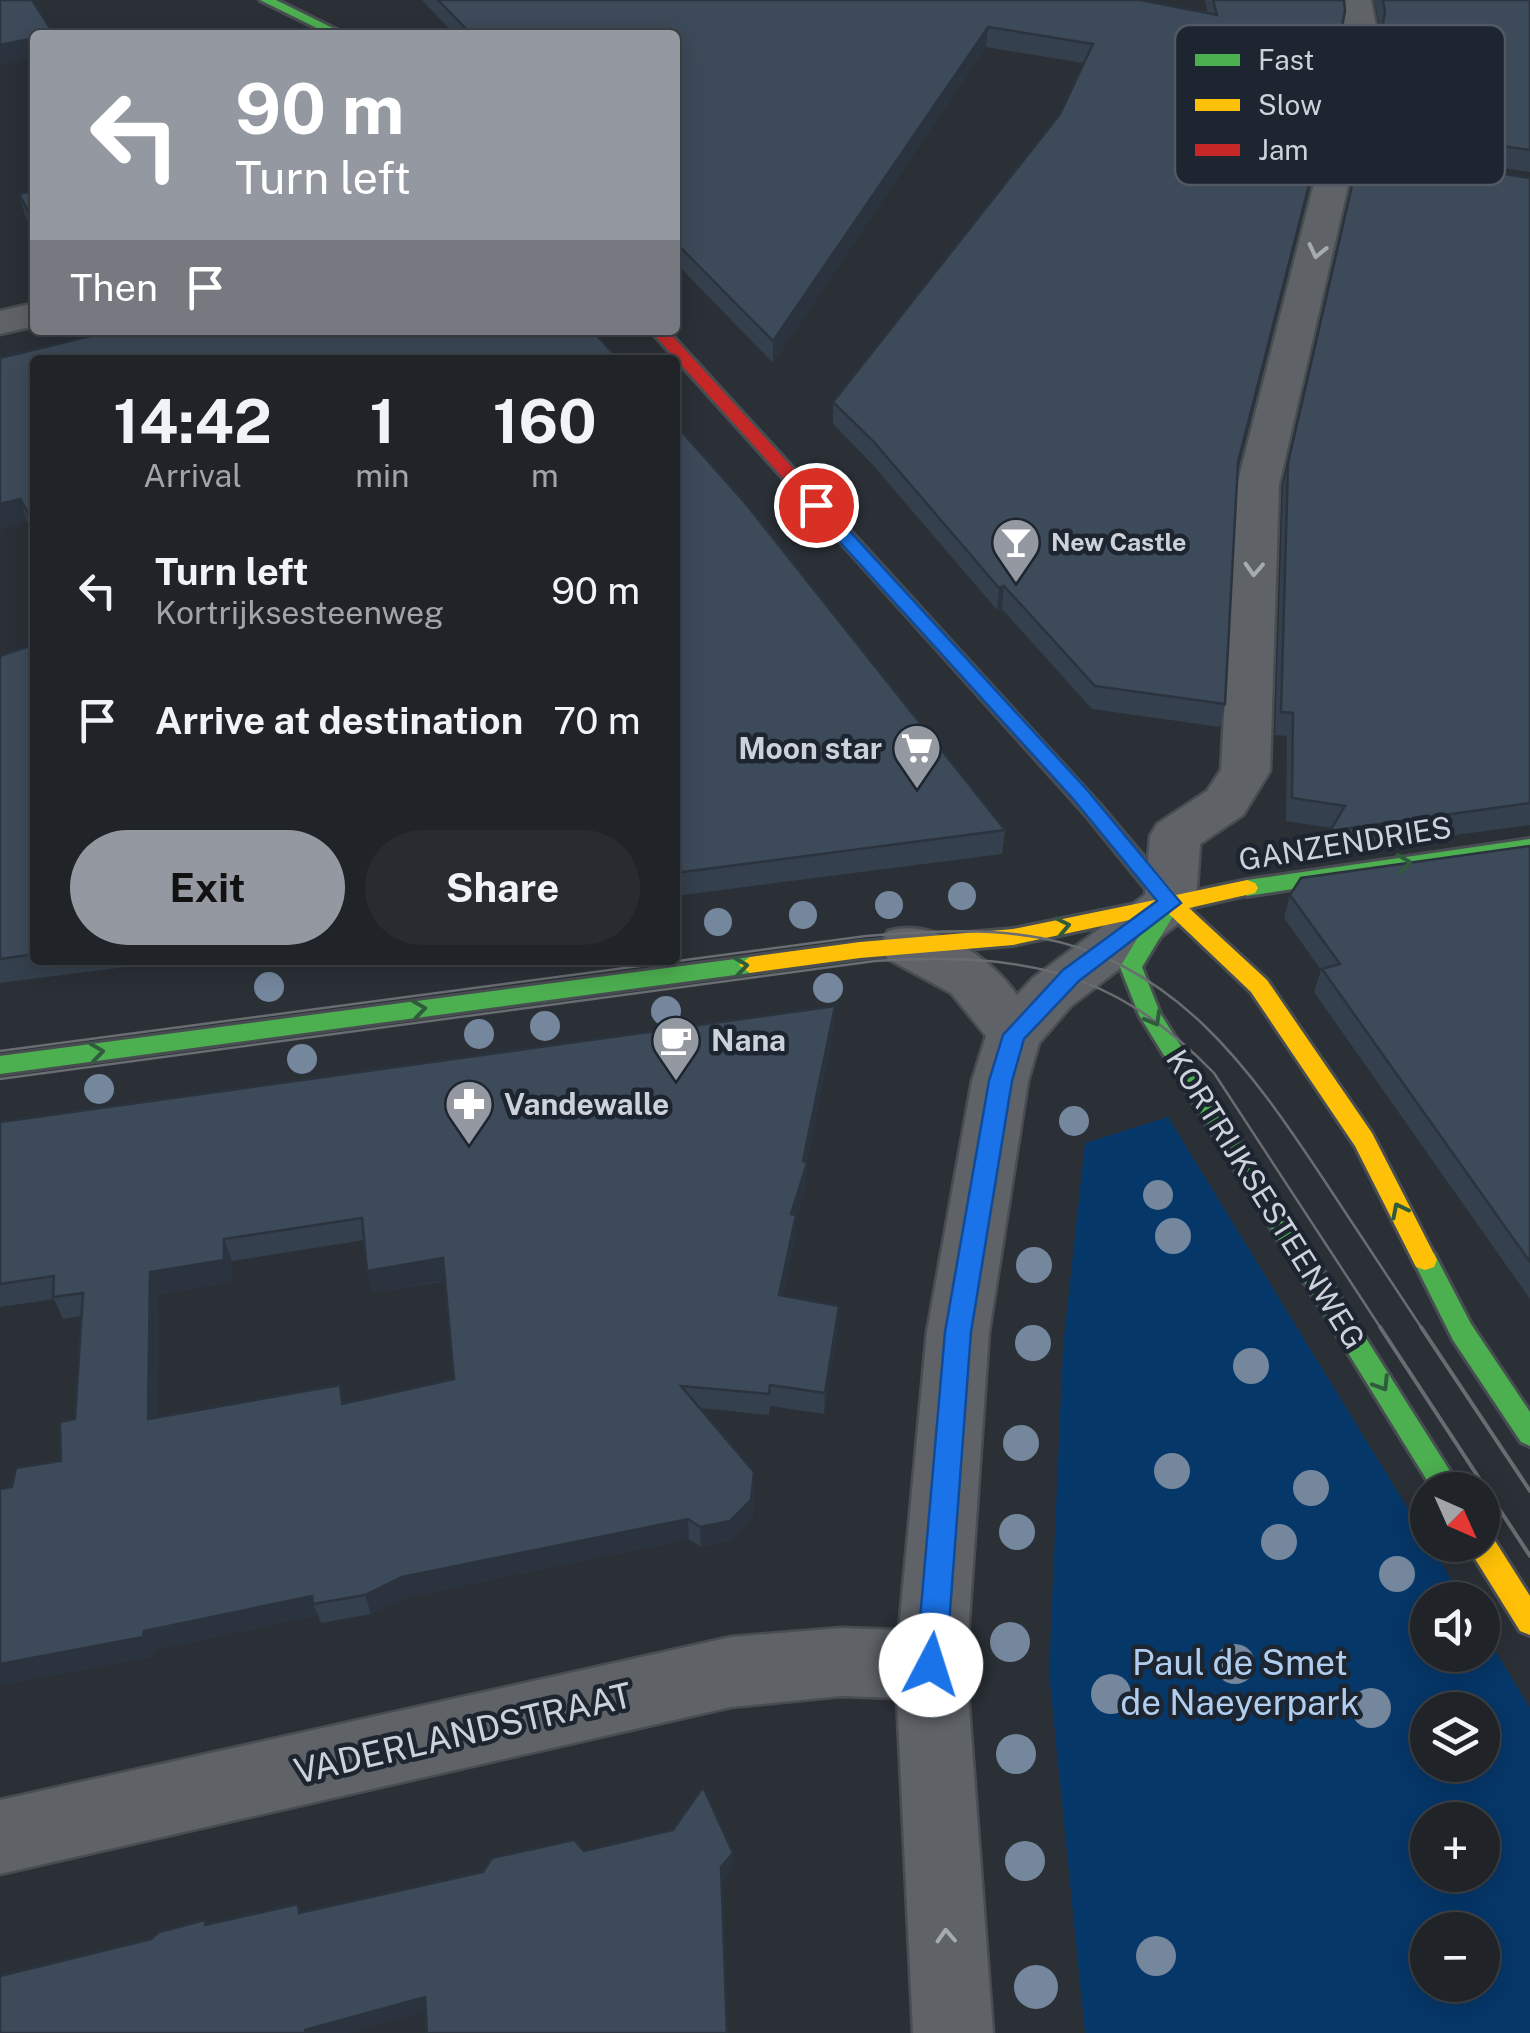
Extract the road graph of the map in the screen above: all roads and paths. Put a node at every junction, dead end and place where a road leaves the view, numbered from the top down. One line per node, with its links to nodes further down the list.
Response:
1 (266, 0): 4 (main road)
2 (1356, 0): 3 (street, one-way to 3)
3 (1360, 25)
4 (330, 30)
5 (1344, 185): 10 (street, one-way to 10)
6 (30, 315): 7 (street)
7 (0, 323)
8 (663, 335): 10 (main road)
9 (1530, 846): 10 (main road, GANZENDRIES, one-way to 9)
10 (1170, 903): 11 (main road, GANZENDRIES, one-way to 10); 12 (street); 14 (main road, one-way to 10); 15 (main road, KORTRIJKSESTEENWEG, one-way to 15)
11 (907, 946): 12 (street); 13 (main road, GANZENDRIES, one-way to 11)
12 (1014, 1035): 18 (street)
13 (0, 1065)
14 (1530, 1434)
15 (1437, 1472)
16 (1493, 1562): 17 (main road)
17 (1530, 1620)
18 (931, 1665): 19 (street, VADERLANDSTRAAT); 20 (street, one-way to 18)
19 (0, 1837)
20 (953, 2033)

